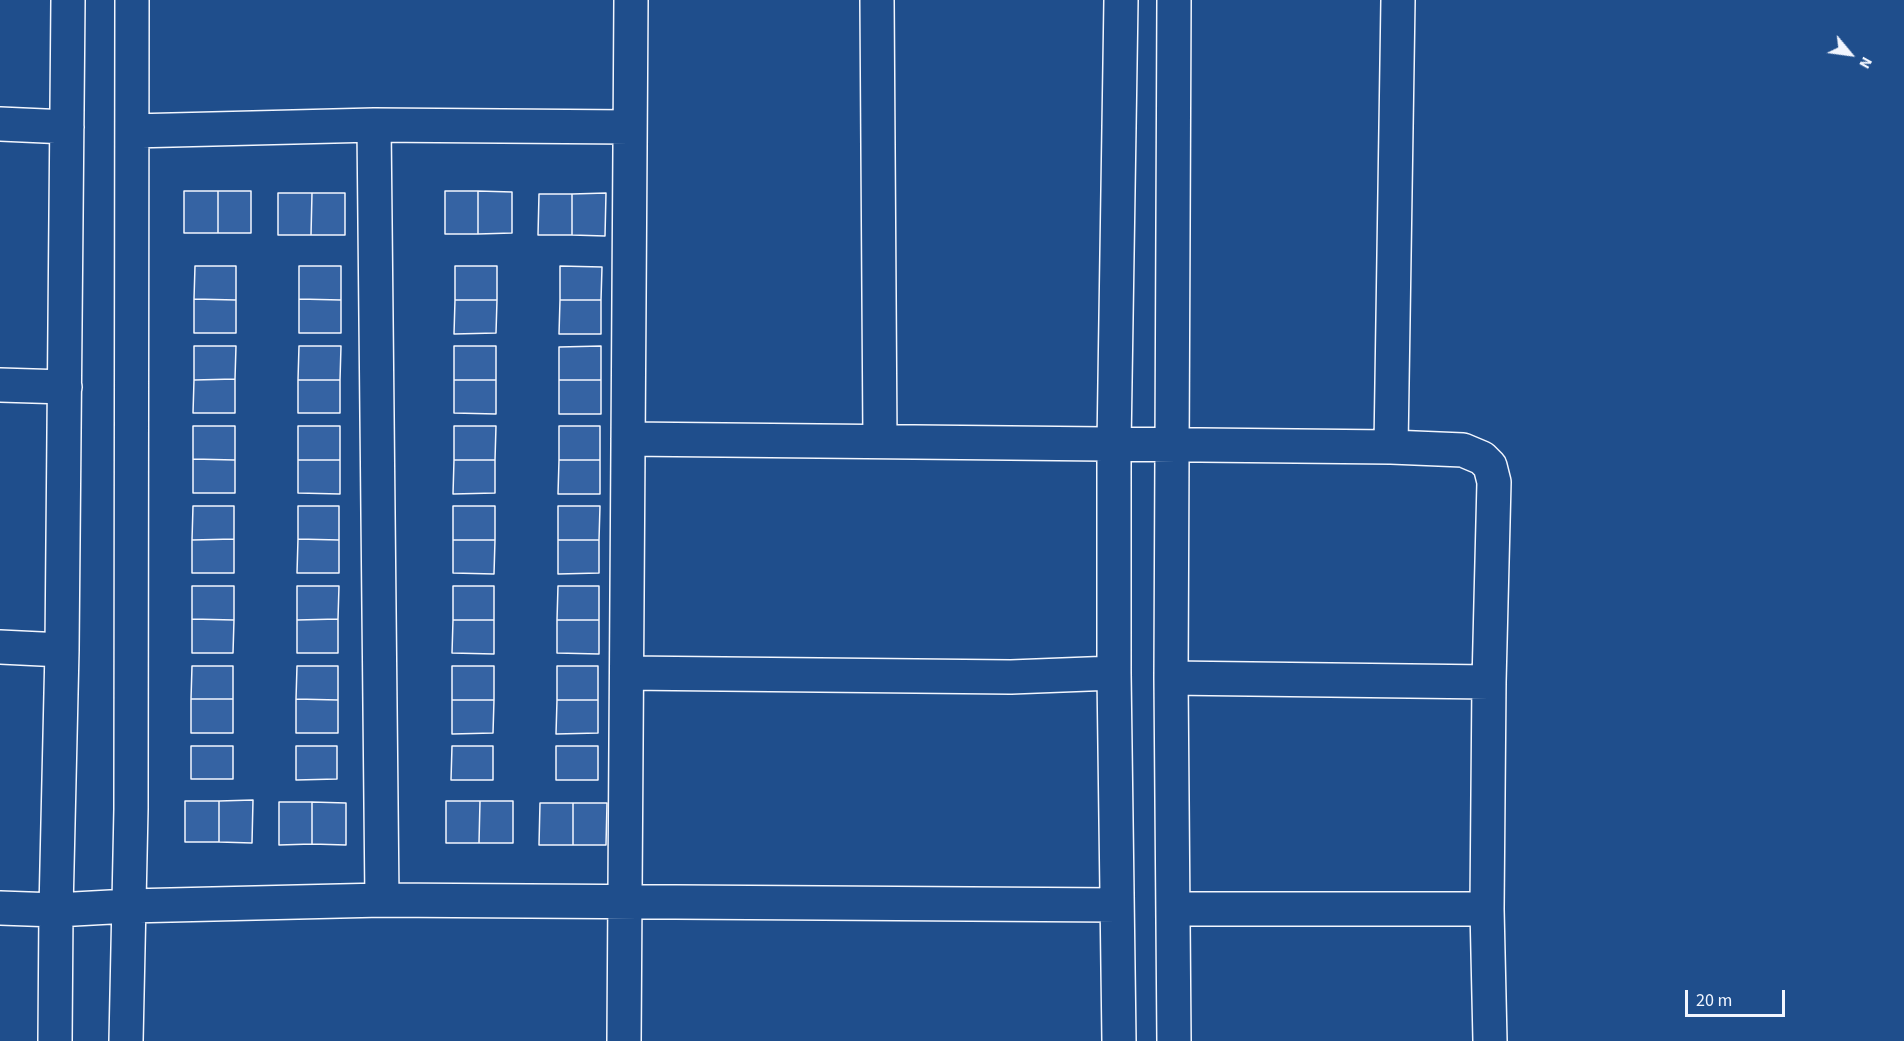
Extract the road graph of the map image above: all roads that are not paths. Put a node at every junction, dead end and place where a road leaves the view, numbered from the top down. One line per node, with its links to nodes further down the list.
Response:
1 (68, 0): 10 (street)
2 (132, 0): 12 (street)
3 (631, 0): 11 (street)
4 (877, 0): 16 (street)
5 (1121, 0): 17 (street)
6 (1174, 0): 18 (street)
7 (1398, 0): 19 (street)
8 (0, 124): 10 (street)
9 (374, 125): 11 (street); 12 (street); 26 (street)
10 (68, 127): 14 (street)
11 (630, 127): 15 (street)
12 (132, 131): 29 (street)
13 (0, 385): 14 (street)
14 (65, 387): 21 (street)
15 (628, 439): 16 (street); 22 (street)
16 (880, 441): 17 (street)
17 (1114, 445): 18 (street); 23 (street)
18 (1172, 445): 19 (street); 24 (street)
19 (1391, 447): 25 (street)
20 (0, 647): 21 (street)
21 (62, 650): 33 (street)
22 (627, 672): 23 (street); 27 (street)
23 (1114, 672): 28 (street)
24 (1172, 678): 25 (street); 31 (street)
25 (1489, 682): 32 (street)
26 (382, 900): 27 (street); 29 (street)
27 (625, 902): 28 (street); 36 (street)
28 (1117, 905): 37 (street)
29 (129, 906): 33 (street); 35 (street)
30 (0, 908): 33 (street)
31 (1173, 909): 32 (street); 38 (street)
32 (1486, 909): 39 (street)
33 (56, 910): 34 (street)
34 (55, 1041)
35 (126, 1041)
36 (624, 1041)
37 (1119, 1041)
38 (1174, 1041)
39 (1490, 1041)

